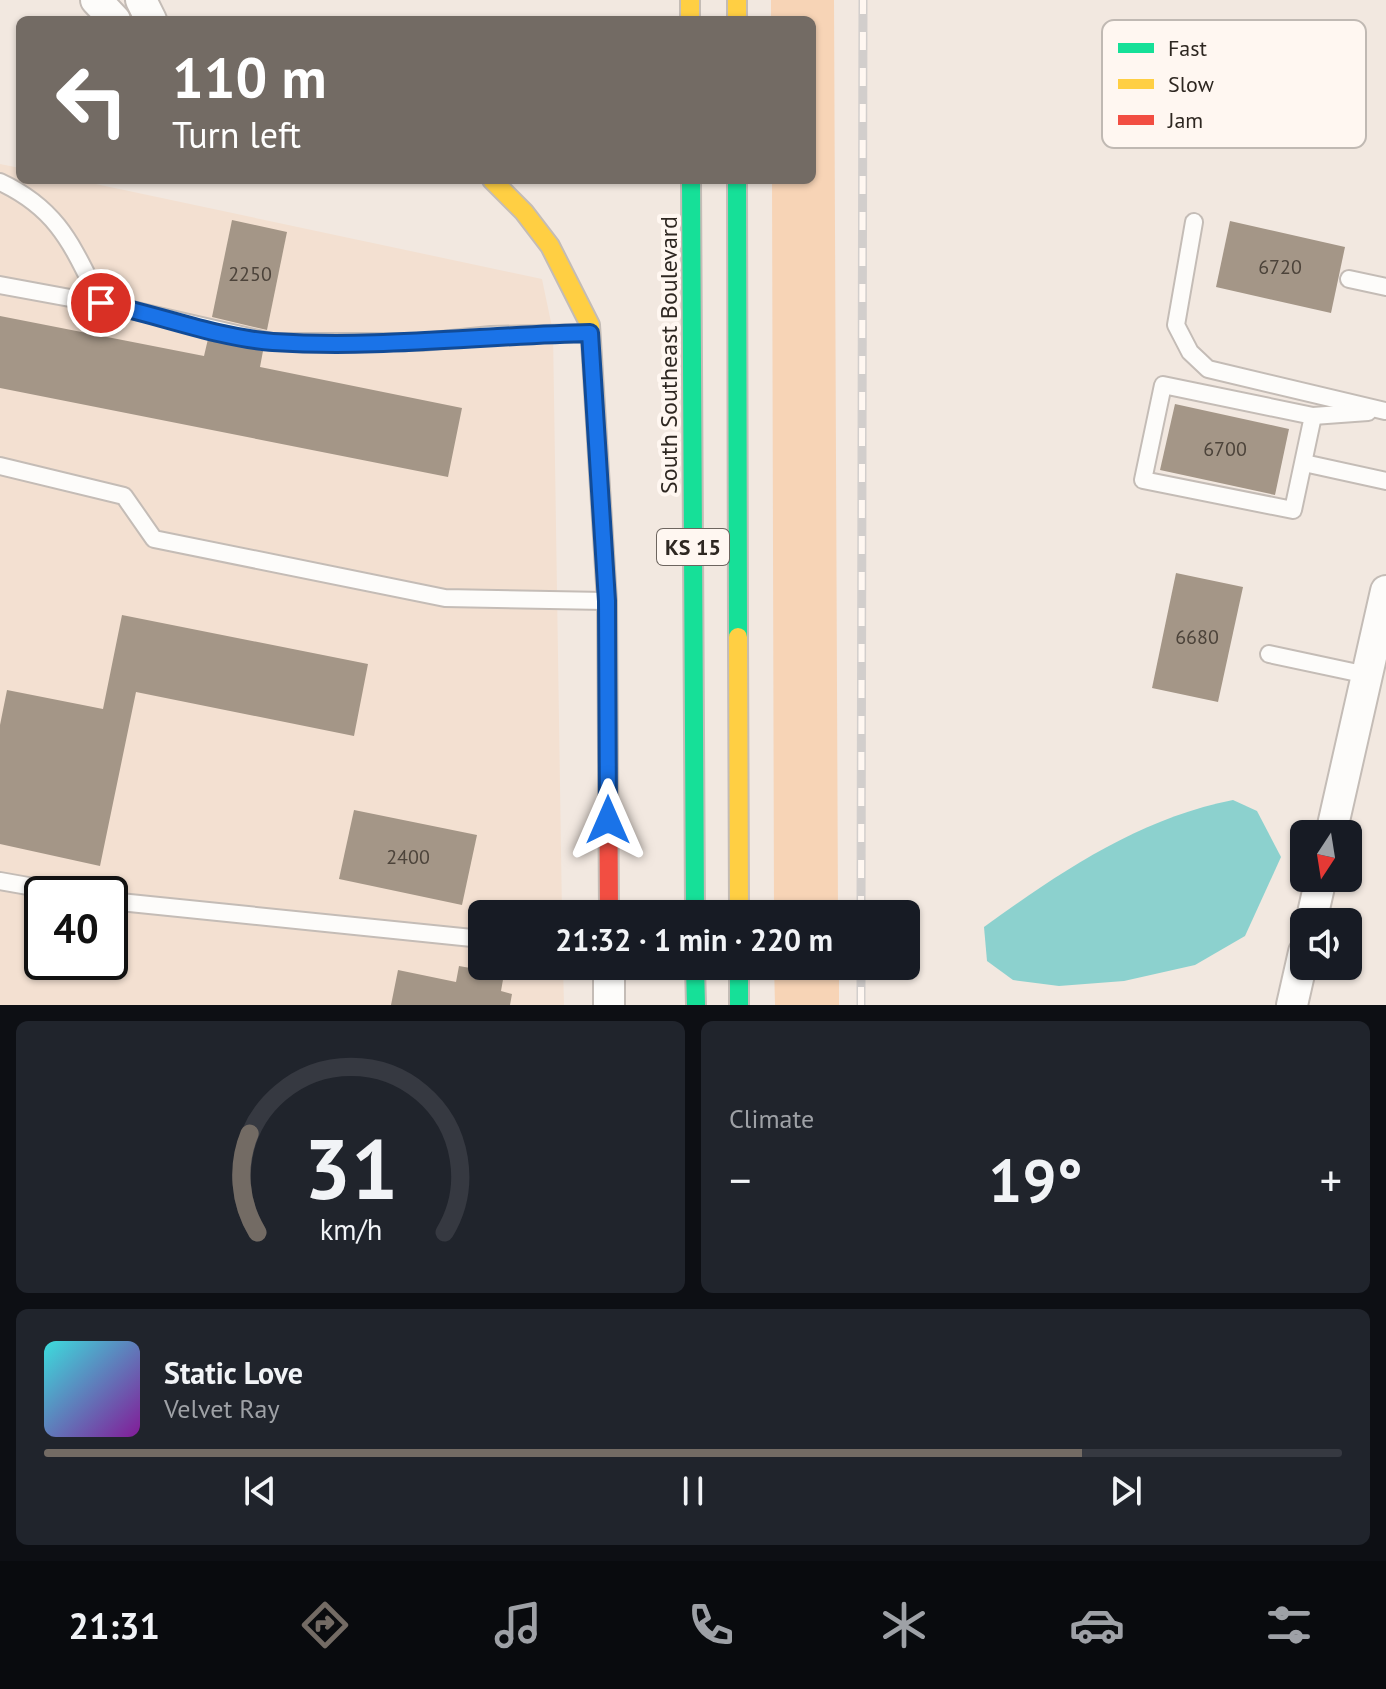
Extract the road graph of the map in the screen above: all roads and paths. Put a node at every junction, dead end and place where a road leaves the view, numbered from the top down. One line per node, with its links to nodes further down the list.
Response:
1 (96, 0): 2 (street)
2 (111, 16)
3 (0, 182): 11 (lane)
4 (497, 184): 12 (main road)
5 (691, 184): 26 (main road, South Southeast Boulevard / KS 15)
6 (737, 184): 27 (main road, KS 15)
7 (1194, 222): 13 (lane)
8 (1349, 279): 10 (lane)
9 (0, 285): 11 (lane)
10 (1386, 287)
11 (101, 303): 12 (lane)
12 (590, 333): 19 (main road)
13 (1386, 411): 14 (lane)
14 (1313, 416): 15 (lane); 15 (lane)
15 (1304, 463): 17 (lane)
16 (0, 466): 19 (lane)
17 (1386, 481)
18 (1386, 591): 21 (street)
19 (607, 601): 25 (main road)
20 (1269, 654): 21 (lane)
21 (1367, 675): 22 (street)
22 (1334, 820)
23 (0, 881): 24 (lane)
24 (24, 885)
25 (609, 900)
26 (695, 900)
27 (739, 900)
28 (128, 903): 29 (lane)
29 (468, 938)
30 (609, 980): 34 (street)
31 (695, 980): 35 (main road)
32 (739, 980): 36 (main road)
33 (1298, 980): 37 (street)
34 (609, 1005)
35 (696, 1005)
36 (739, 1005)
37 (1292, 1005)

